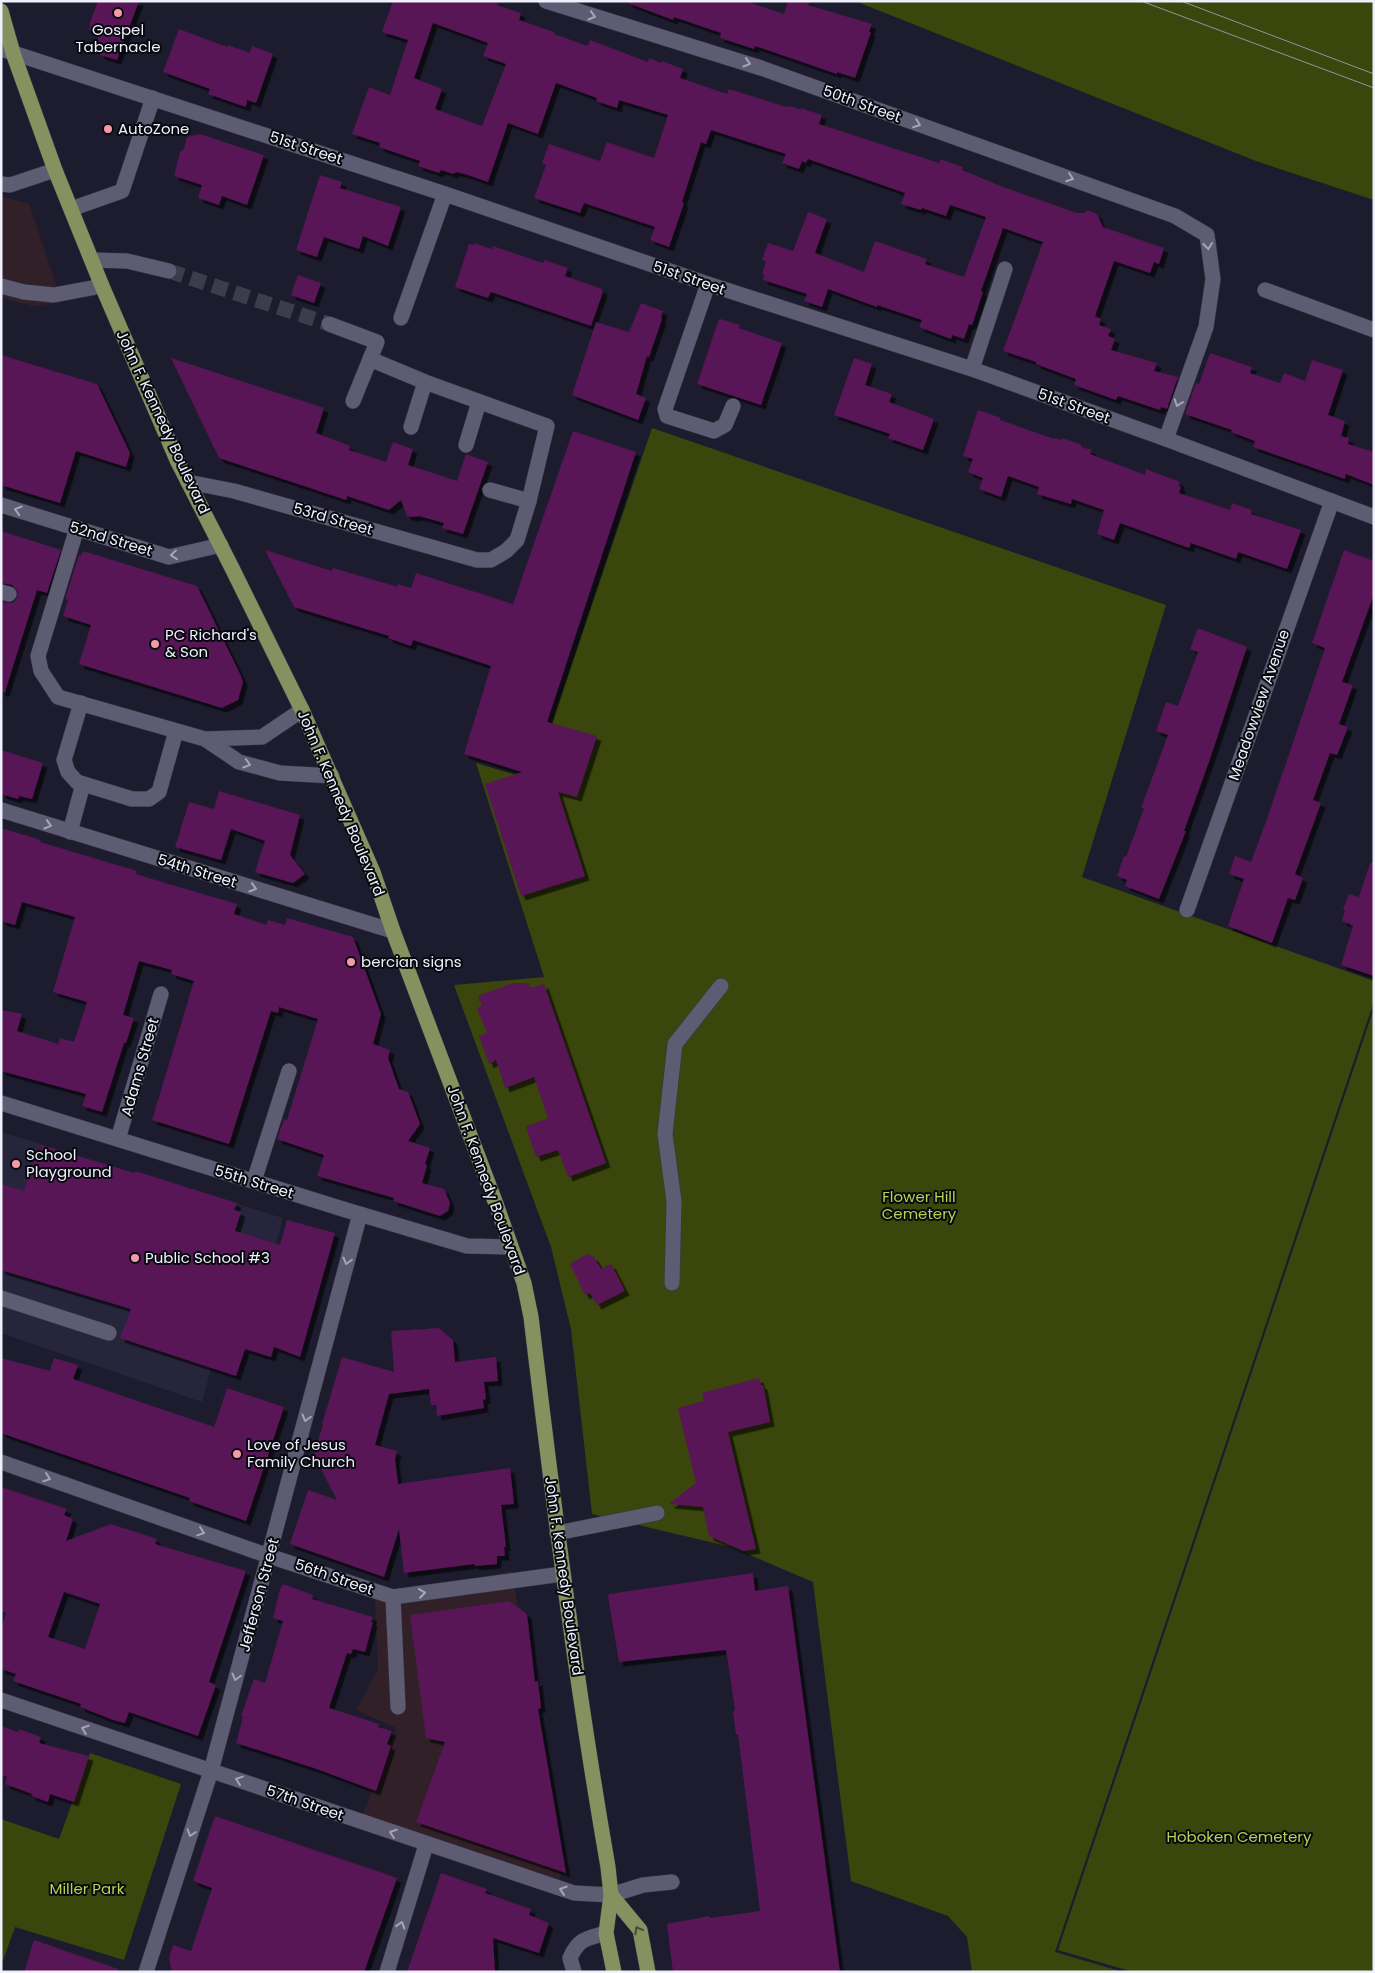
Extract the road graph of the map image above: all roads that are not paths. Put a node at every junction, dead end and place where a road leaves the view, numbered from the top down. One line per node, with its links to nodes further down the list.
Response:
1 (546, 1): 26 (street, 50th Street, one-way to 26)
2 (1, 11): 3 (main road, John F. Kennedy Boulevard)
3 (7, 51): 4 (street, 51st Street); 5 (main road, John F. Kennedy Boulevard)
4 (153, 98): 7 (street, 51st Street); 8 (street)
5 (55, 170): 6 (street); 8 (main road, John F. Kennedy Boulevard)
6 (1, 184)
7 (445, 194): 12 (street, 51st Street); 16 (street)
8 (71, 209): 9 (main road, John F. Kennedy Boulevard)
9 (92, 260): 11 (street); 14 (main road, John F. Kennedy Boulevard)
10 (1005, 269): 20 (street)
11 (169, 271)
12 (708, 284): 20 (street, 51st Street); 24 (street)
13 (1, 286): 14 (street)
14 (102, 286): 28 (main road, John F. Kennedy Boulevard)
15 (1265, 290): 18 (street)
16 (401, 318)
17 (329, 324): 19 (street)
18 (1374, 330)
19 (370, 359): 21 (street); 22 (street)
20 (972, 369): 26 (street, 51st Street)
21 (425, 382): 23 (street); 25 (street)
22 (353, 401)
23 (479, 402): 27 (street); 30 (street)
24 (733, 406)
25 (411, 427)
26 (1166, 438): 31 (street, 51st Street)
27 (466, 445)
28 (188, 482): 30 (street, 53rd Street); 35 (main road, John F. Kennedy Boulevard)
29 (490, 490): 30 (street)
30 (529, 501)
31 (1332, 501): 33 (street, 51st Street); 44 (street, Meadowview Avenue)
32 (1, 505): 34 (street, 52nd Street, one-way to 32)
33 (1374, 517)
34 (76, 528): 35 (street, 52nd Street, one-way to 34); 36 (street)
35 (221, 545): 37 (main road, John F. Kennedy Boulevard)
36 (81, 703): 38 (street); 41 (street)
37 (302, 710): 39 (street); 40 (main road, John F. Kennedy Boulevard)
38 (176, 731): 39 (street); 41 (street)
39 (205, 739): 40 (street, one-way to 40)
40 (332, 776): 45 (main road, John F. Kennedy Boulevard)
41 (84, 784): 43 (street)
42 (1, 810): 43 (street, 54th Street, one-way to 43)
43 (70, 832): 45 (street, 54th Street, one-way to 45)
44 (1187, 910)
45 (393, 932): 53 (main road, John F. Kennedy Boulevard)
46 (721, 986): 54 (street)
47 (161, 994): 50 (street, Adams Street)
48 (289, 1070): 51 (street)
49 (1, 1103): 50 (street, 55th Street)
50 (118, 1139): 51 (street, 55th Street)
51 (254, 1181): 52 (street, 55th Street)
52 (360, 1214): 53 (street, 55th Street); 60 (street, Jefferson Street, one-way to 60)
53 (510, 1247): 59 (main road, John F. Kennedy Boulevard)
54 (672, 1283)
55 (1, 1298): 56 (street)
56 (109, 1333)
57 (1, 1462): 60 (street, 56th Street, one-way to 60)
58 (657, 1513): 59 (street)
59 (557, 1533): 61 (main road, John F. Kennedy Boulevard)
60 (269, 1556): 62 (street, 56th Street); 65 (street, Jefferson Street, one-way to 65)
61 (562, 1574): 62 (street, 56th Street, one-way to 61); 68 (main road, John F. Kennedy Boulevard)
62 (393, 1597): 64 (street)
63 (1, 1700): 65 (street, 57th Street, one-way to 63)
64 (398, 1707)
65 (211, 1771): 66 (street, 57th Street, one-way to 65); 70 (street, Jefferson Street, one-way to 70)
66 (426, 1844): 68 (street, 57th Street, one-way to 66); 71 (street, one-way to 66)
67 (672, 1882): 68 (street)
68 (612, 1895): 69 (main road, John F. Kennedy Boulevard); 74 (main road, John F. Kennedy Boulevard, one-way to 68)
69 (606, 1933): 72 (street); 73 (main road, John F. Kennedy Boulevard)
70 (146, 1972)
71 (387, 1972)
72 (574, 1972)
73 (614, 1972)
74 (648, 1972)

